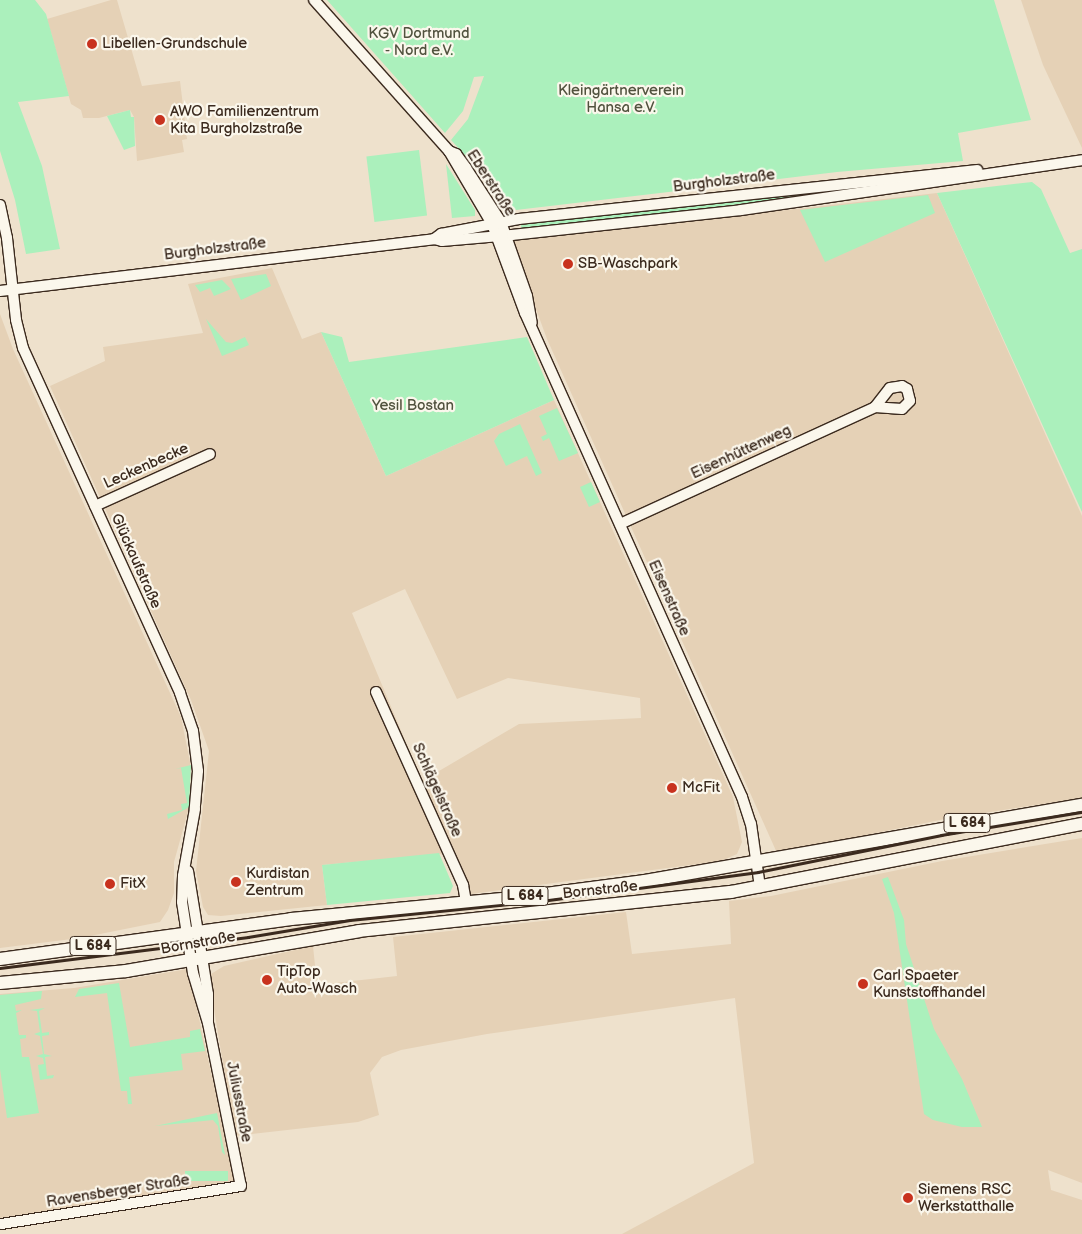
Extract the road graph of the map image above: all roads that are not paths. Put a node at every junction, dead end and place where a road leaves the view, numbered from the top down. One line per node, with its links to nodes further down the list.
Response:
1 (314, 0): 5 (street, Eberstraße)
2 (1082, 160): 3 (street, Burgholzstraße)
3 (961, 175): 5 (street, Burgholzstraße); 6 (street, Burgholzstraße)
4 (0, 205): 8 (street, Glückaufstraße)
5 (496, 223): 6 (street, Eberstraße); 7 (street, Burgholzstraße)
6 (501, 236): 7 (street, Burgholzstraße); 13 (street, Eisenstraße)
7 (434, 239): 8 (street, Burgholzstraße)
8 (13, 290): 9 (street, Burgholzstraße); 12 (street, Glückaufstraße)
9 (0, 291)
10 (875, 408): 13 (street, Eisenhüttenweg)
11 (210, 454): 12 (street, Leckenbecke)
12 (95, 506): 20 (street, Glückaufstraße)
13 (620, 524): 17 (street, Eisenstraße)
14 (376, 692): 19 (street, Schlägelstraße)
15 (1082, 805): 17 (main road, Bornstraße / L 684)
16 (1082, 824): 18 (main road, Bornstraße / L 684)
17 (757, 863): 18 (street, Eisenstraße); 19 (main road, Bornstraße / L 684)
18 (760, 887): 22 (main road, Bornstraße / L 684)
19 (466, 902): 20 (main road, Bornstraße / L 684)
20 (192, 932): 21 (main road, Bornstraße / L 684); 22 (street, Juliusstraße)
21 (0, 959)
22 (196, 960): 23 (main road, Bornstraße / L 684); 24 (street, Juliusstraße)
23 (0, 983)
24 (241, 1186): 25 (street, Ravensberger Straße)
25 (0, 1224)

